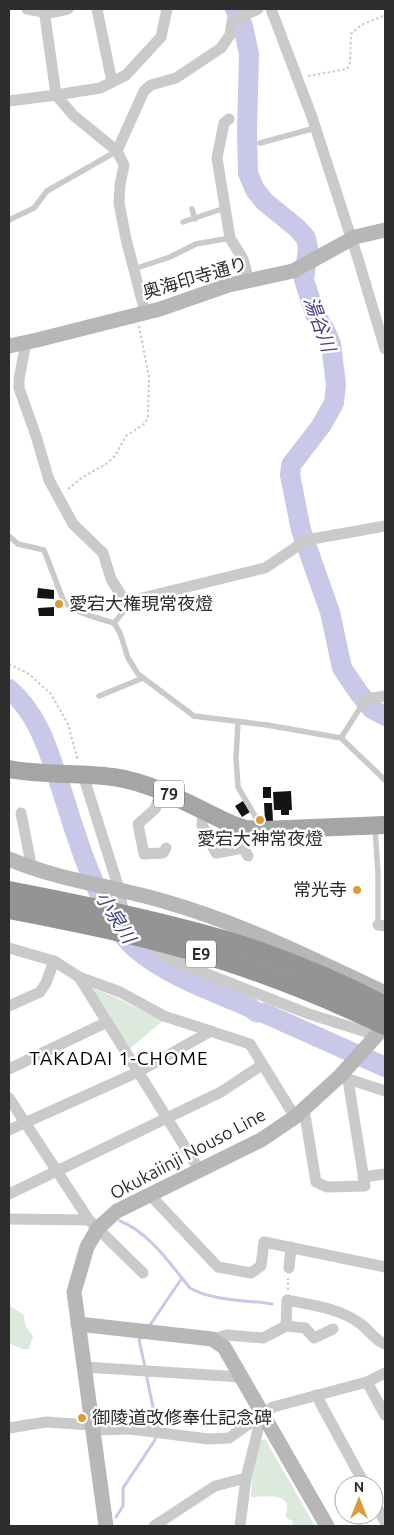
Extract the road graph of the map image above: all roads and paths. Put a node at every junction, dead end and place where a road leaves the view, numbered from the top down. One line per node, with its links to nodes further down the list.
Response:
1 (27, 9): 7 (street)
2 (68, 9): 7 (street)
3 (97, 9): 10 (street)
4 (167, 9): 10 (street)
5 (258, 9): 16 (street)
6 (271, 9): 9 (street)
7 (44, 11): 11 (street)
8 (385, 15): 9 (path)
9 (297, 78): 14 (street)
10 (112, 82): 11 (street)
11 (56, 95): 12 (street); 16 (street)
12 (9, 101)
13 (229, 119): 17 (street)
14 (315, 128): 15 (lane); 24 (street)
15 (260, 143)
16 (117, 151): 20 (lane); 25 (street)
17 (225, 208): 19 (lane); 23 (street)
18 (192, 209): 19 (lane)
19 (195, 218): 21 (lane)
20 (9, 220)
21 (183, 222)
22 (385, 230): 24 (street, 奥海印寺通り)
23 (230, 238): 25 (lane); 26 (street)
24 (351, 240): 26 (street, 奥海印寺通り); 30 (street)
25 (134, 269): 27 (street)
26 (249, 281): 27 (street, 奥海印寺通り)
27 (141, 313): 28 (street, 奥海印寺通り); 31 (path)
28 (26, 342): 29 (street, 奥海印寺通り); 31 (street)
29 (9, 346)
30 (385, 349)
31 (59, 498): 34 (street)
32 (385, 526): 34 (street)
33 (9, 536): 35 (lane)
34 (128, 606): 35 (lane)
35 (114, 623): 37 (lane)
36 (9, 664): 44 (path)
37 (143, 678): 38 (lane); 41 (lane)
38 (99, 696)
39 (385, 696): 40 (street)
40 (365, 702): 42 (lane)
41 (238, 722): 42 (lane); 50 (lane)
42 (340, 738): 45 (lane)
43 (9, 769): 44 (main road, 79)
44 (82, 775): 46 (main road, 79); 55 (street)
45 (385, 780)
46 (162, 790): 47 (main road, 79); 51 (street)
47 (203, 811): 50 (main road, 79); 52 (street)
48 (21, 813): 54 (street)
49 (380, 825): 50 (main road, 79); 58 (lane)
50 (263, 830)
51 (166, 848)
52 (248, 856)
53 (9, 859): 54 (street)
54 (32, 869): 55 (street)
55 (117, 888): 62 (street); 67 (street)
56 (9, 891): 64 (highway, E9, bridge)
57 (9, 909): 67 (highway, E9, bridge)
58 (381, 925)
59 (9, 948): 60 (street)
60 (54, 961): 61 (street); 63 (street)
61 (79, 977): 65 (street); 66 (street)
62 (385, 993)
63 (9, 1006)
64 (385, 1006)
65 (107, 1022): 69 (street); 70 (street)
66 (211, 1031): 68 (street); 70 (street)
67 (379, 1032): 71 (street, Okukaiinji Nouso Line)
68 (262, 1065): 74 (street); 75 (street)
69 (9, 1069)
70 (138, 1072): 75 (street); 76 (street)
71 (345, 1075): 72 (street); 74 (street, Okukaiinji Nouso Line); 81 (street)
72 (385, 1092)
73 (9, 1098): 76 (street)
74 (300, 1113): 79 (street, Okukaiinji Nouso Line); 81 (street)
75 (167, 1118): 78 (street); 79 (street)
76 (24, 1122): 77 (street); 78 (street)
77 (9, 1130)
78 (56, 1171): 82 (street); 85 (street)
79 (200, 1171): 83 (street, Okukaiinji Nouso Line)
80 (385, 1174): 81 (street)
81 (363, 1177)
82 (9, 1194)
83 (150, 1195): 85 (street, Okukaiinji Nouso Line); 86 (street)
84 (9, 1219): 85 (street)
85 (93, 1224): 89 (street); 91 (street, Okukaiinji Nouso Line)
86 (291, 1247): 87 (street); 88 (street)
87 (385, 1267)
88 (289, 1268): 90 (path)
89 (144, 1273)
90 (287, 1300): 92 (street); 95 (street)
91 (78, 1324): 94 (street); 96 (street, Okukaiinji Nouso Line)
92 (286, 1326): 93 (street); 94 (street)
93 (333, 1329)
94 (212, 1338): 98 (street)
95 (385, 1344)
96 (84, 1367): 98 (street); 103 (street, Okukaiinji Nouso Line)
97 (385, 1373): 99 (street)
98 (241, 1377): 101 (street)
99 (367, 1382): 100 (street); 102 (street)
100 (316, 1395): 101 (street); 105 (street)
101 (262, 1414): 103 (street); 106 (street); 110 (street)
102 (385, 1415)
103 (92, 1427): 104 (street); 107 (street, Okukaiinji Nouso Line)
104 (9, 1428)
105 (360, 1475)
106 (246, 1478): 108 (street); 109 (street)
107 (106, 1526)
108 (154, 1526)
109 (240, 1526)
110 (327, 1526)

